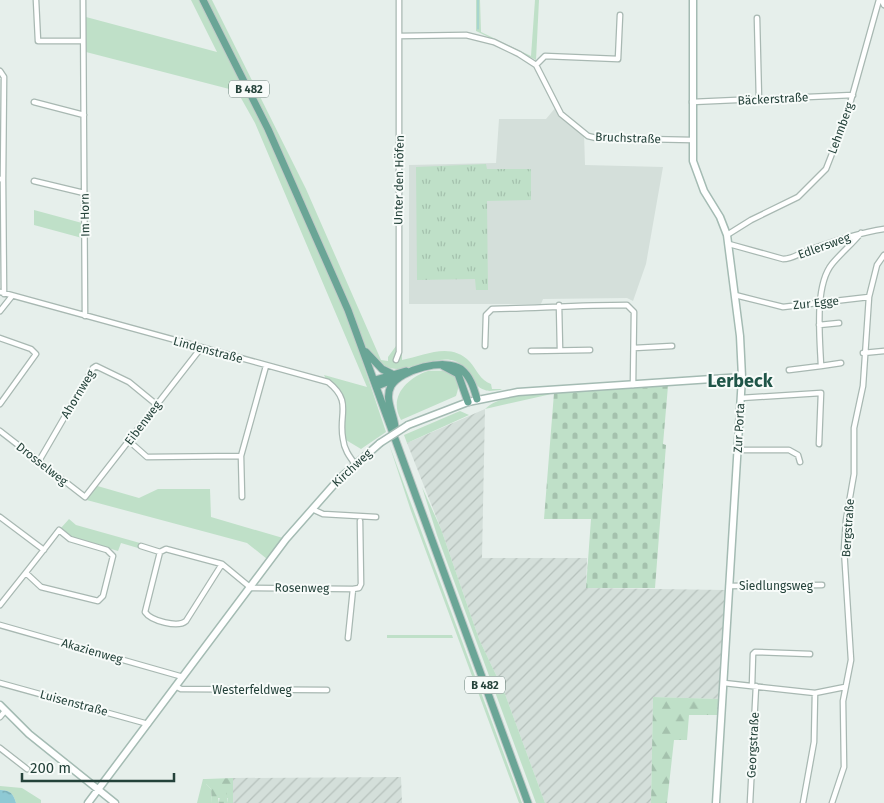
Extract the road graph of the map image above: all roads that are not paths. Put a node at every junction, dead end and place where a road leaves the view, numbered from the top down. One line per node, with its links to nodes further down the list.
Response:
1 (36, 0): 11 (street)
2 (83, 0): 11 (street, Im Horn)
3 (203, 0): 44 (main road, B 482)
4 (399, 0): 10 (street, Unter den Höfen)
5 (693, 0): 17 (street, Zur Porta)
6 (879, 0): 7 (street); 14 (street, Lehmberg)
7 (884, 6)
8 (620, 15): 12 (street)
9 (757, 18): 15 (street)
10 (399, 36): 12 (street); 50 (street, Unter den Höfen)
11 (83, 41): 18 (street, Im Horn)
12 (536, 65): 20 (street, Bruchstraße)
13 (0, 71): 19 (street)
14 (853, 95): 15 (street, Bäckerstraße); 26 (street, Lehmberg)
15 (759, 100): 17 (street, Bäckerstraße)
16 (34, 102): 18 (street)
17 (692, 102): 20 (street, Zur Porta)
18 (84, 115): 23 (street, Im Horn)
19 (2, 128): 21 (street)
20 (692, 140): 26 (street, Zur Porta)
21 (1, 180): 29 (street)
22 (34, 181): 23 (street)
23 (84, 192): 36 (street, Im Horn)
24 (884, 229): 25 (street, Edlersweg)
25 (861, 233): 27 (street, Edlersweg); 33 (street)
26 (727, 236): 27 (street, Zur Porta)
27 (729, 244): 30 (street, Zur Porta)
28 (884, 255): 32 (street, Bergstraße)
29 (2, 293): 31 (street, Lindenstraße)
30 (735, 295): 33 (street, Zur Egge); 57 (street, Zur Porta)
31 (12, 296): 35 (street); 36 (street, Lindenstraße)
32 (868, 298): 33 (street, Zur Egge); 49 (street, Bergstraße)
33 (818, 304): 38 (street)
34 (559, 306): 40 (street); 43 (street); 45 (street)
35 (0, 311)
36 (85, 316): 42 (street, Lindenstraße)
37 (838, 323): 38 (street)
38 (819, 325): 54 (street)
39 (0, 338): 63 (street)
40 (485, 346)
41 (672, 346): 43 (street)
42 (201, 348): 53 (street, Lindenstraße); 64 (street, Eibenweg)
43 (634, 348): 59 (street)
44 (364, 350): 56 (main road); 58 (main road, B 482)
45 (560, 350): 46 (street); 47 (street)
46 (590, 350)
47 (531, 351)
48 (884, 351): 49 (street)
49 (863, 353): 98 (street, Bergstraße)
50 (396, 360)
51 (841, 363): 54 (street)
52 (440, 365): 56 (main road); 61 (main road); 62 (main road)
53 (266, 366): 70 (street); 73 (street, Lindenstraße)
54 (821, 366): 55 (street)
55 (789, 370)
56 (395, 376): 58 (main road); 66 (main road)
57 (742, 377): 59 (street, Kirchweg); 60 (street, Zur Porta)
58 (376, 383): 66 (main road, B 482)
59 (633, 385): 61 (street, Kirchweg)
60 (741, 398): 68 (street); 69 (street, Zur Porta)
61 (477, 399): 62 (street, Kirchweg)
62 (468, 402): 73 (street, Kirchweg, bridge)
63 (0, 404)
64 (157, 405): 67 (street, Eibenweg); 71 (street, Ahornweg)
65 (0, 431): 71 (street, Drosselweg)
66 (396, 437): 109 (main road, B 482)
67 (129, 441): 70 (street); 74 (street, Eibenweg)
68 (819, 444)
69 (738, 450): 72 (street); 85 (street, Zur Porta)
70 (241, 456): 75 (street)
71 (39, 461): 74 (street, Drosselweg)
72 (800, 462)
73 (355, 464): 76 (street, Kirchweg)
74 (85, 497)
75 (242, 497)
76 (312, 510): 77 (street); 87 (street, Kirchweg)
77 (376, 518)
78 (1, 519): 81 (street)
79 (360, 521): 88 (street)
80 (141, 546): 82 (street)
81 (44, 550): 84 (street); 84 (street)
82 (160, 552): 83 (street); 83 (street)
83 (222, 564): 87 (street)
84 (26, 573): 89 (street)
85 (729, 586): 86 (street, Siedlungsweg); 95 (street, Zur Porta)
86 (822, 586)
87 (251, 588): 88 (street, Rosenweg); 93 (street, Kirchweg)
88 (353, 589): 91 (street)
89 (0, 605)
90 (0, 625): 93 (street, Akazienweg)
91 (348, 638)
92 (810, 654): 96 (street, Georgstraße)
93 (184, 677): 97 (street, Kirchweg)
94 (0, 683): 103 (street, Luisenstraße)
95 (724, 683): 96 (street); 110 (street, Zur Porta)
96 (754, 686): 100 (street); 111 (street, Georgstraße)
97 (177, 687): 99 (street, Westerfeldweg); 103 (street, Kirchweg)
98 (845, 688): 100 (street); 113 (street, Bergstraße)
99 (327, 690)
100 (815, 693): 112 (street)
101 (2, 708): 102 (street); 106 (street)
102 (0, 717)
103 (148, 724): 106 (street, Kirchweg)
104 (0, 748): 105 (street)
105 (27, 769)
106 (98, 789): 107 (street, Kirchweg); 108 (street)
107 (88, 803)
108 (115, 803)
109 (528, 803)
110 (716, 803)
111 (750, 803)
112 (803, 803)
113 (832, 803)

